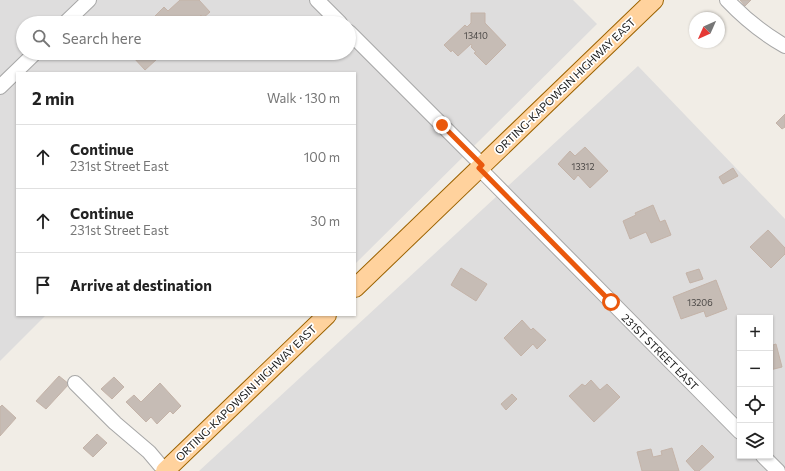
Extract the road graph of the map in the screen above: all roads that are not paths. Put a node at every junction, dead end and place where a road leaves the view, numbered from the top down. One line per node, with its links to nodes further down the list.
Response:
1 (89, 0): 5 (street)
2 (317, 0): 6 (street)
3 (654, 0): 11 (main road, ORTING-KAPOWSIN HIGHWAY EAST)
4 (727, 0): 8 (street)
5 (73, 16)
6 (333, 16)
7 (356, 39): 11 (street, 231ST STREET EAST)
8 (785, 46)
9 (28, 60): 10 (street)
10 (0, 87)
11 (481, 167): 12 (main road, ORTING-KAPOWSIN HIGHWAY EAST); 15 (street, 231ST STREET EAST)
12 (356, 287)
13 (326, 316): 17 (main road, ORTING-KAPOWSIN HIGHWAY EAST)
14 (75, 383): 17 (street)
15 (737, 429)
16 (766, 459): 18 (street)
17 (165, 471)
18 (778, 471)

